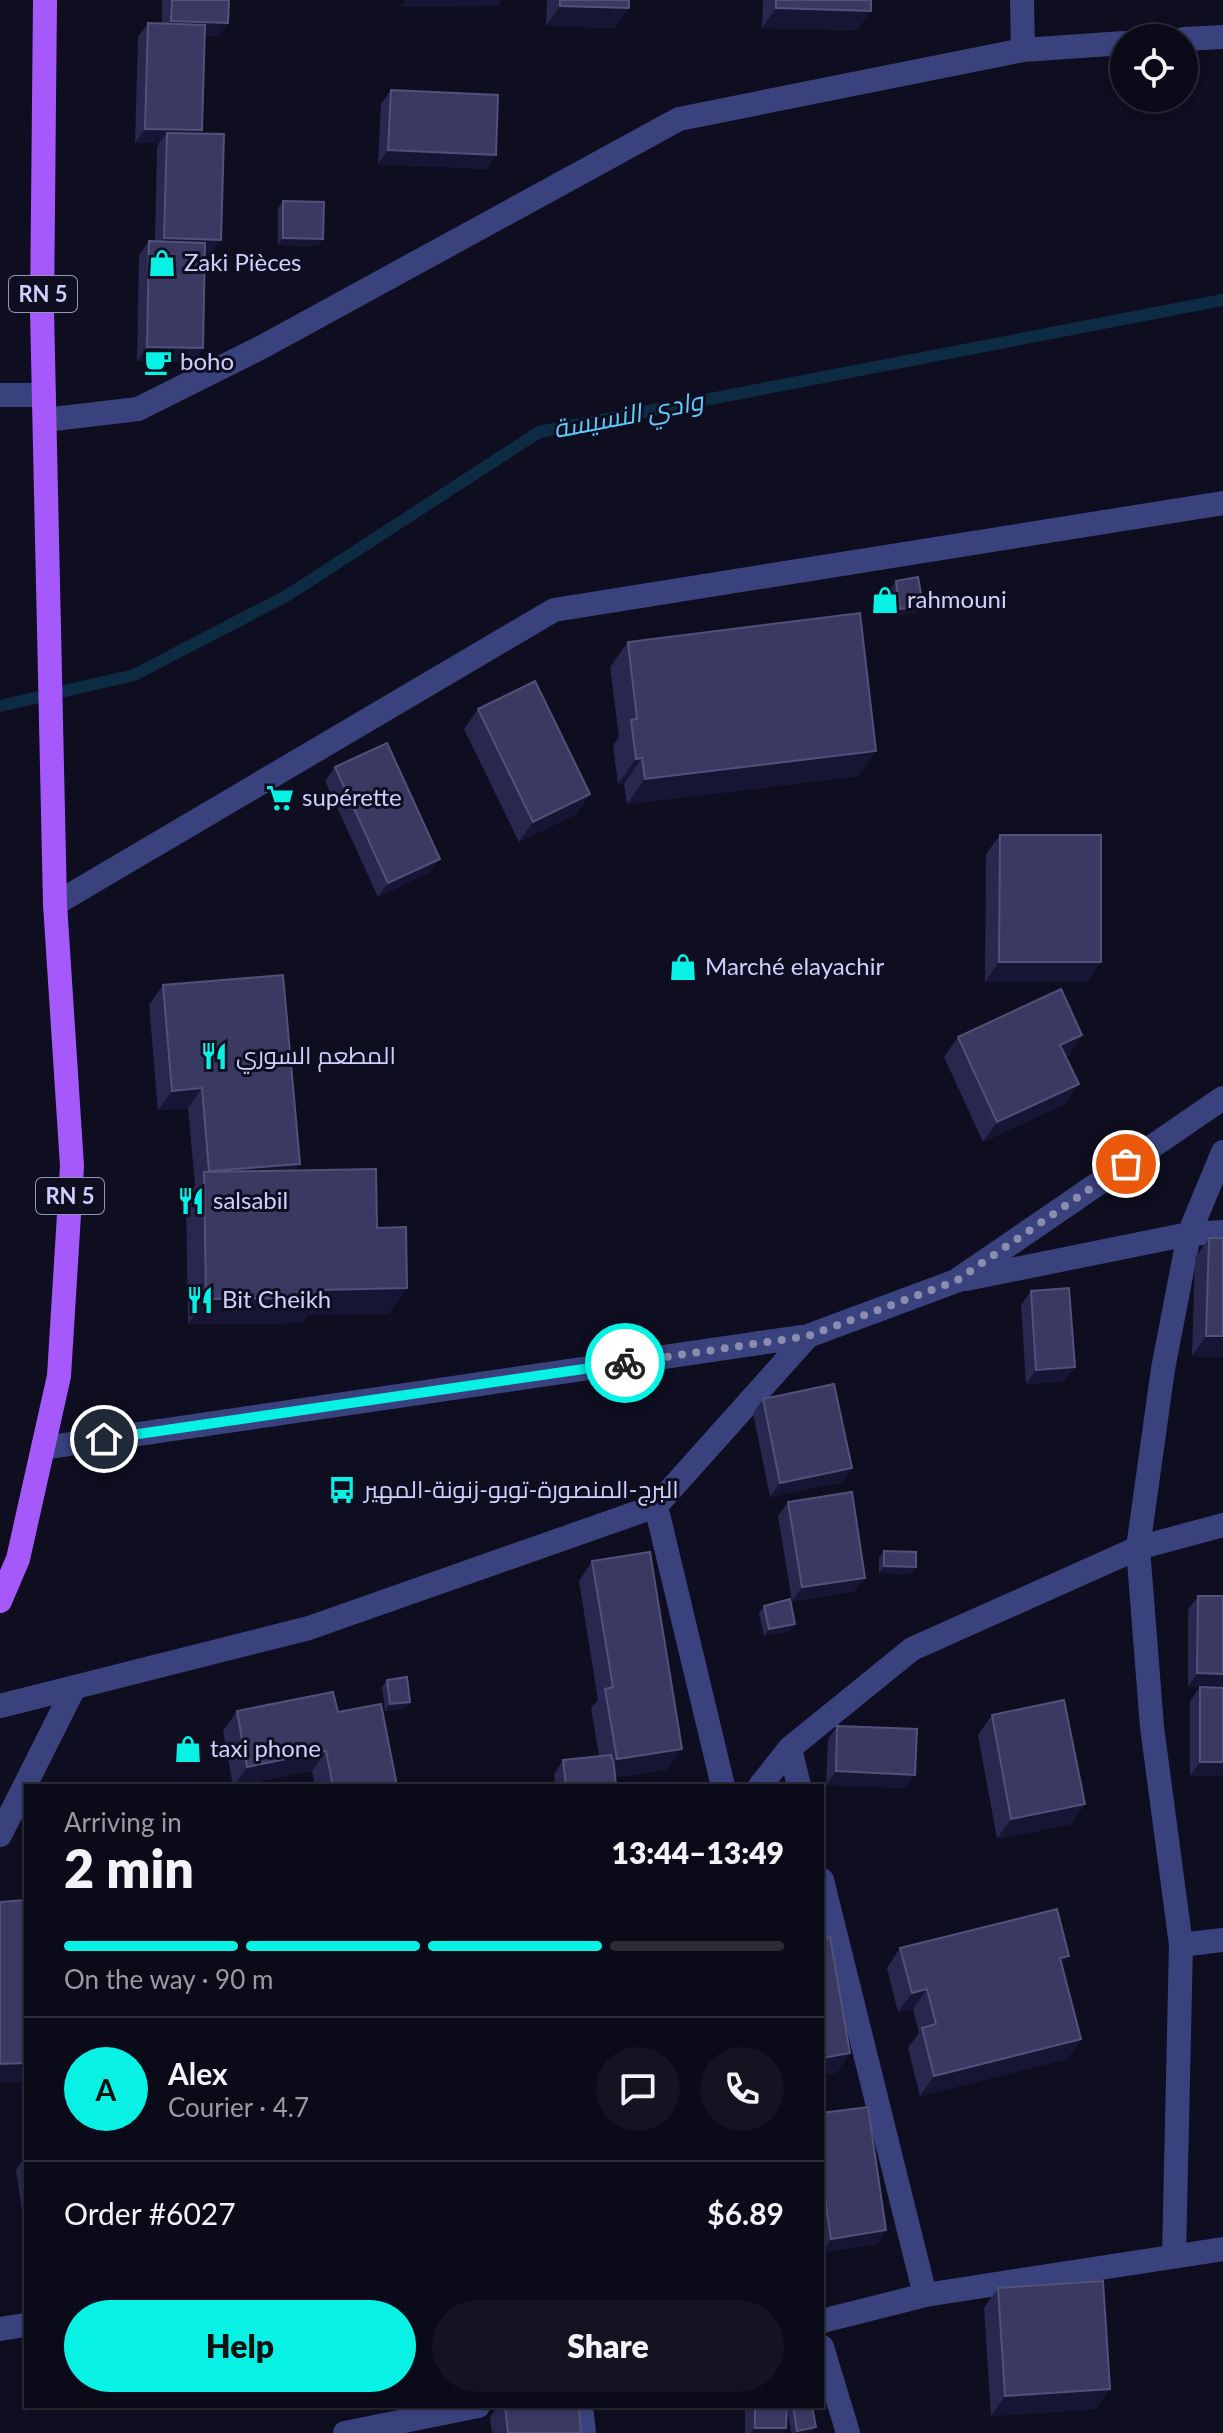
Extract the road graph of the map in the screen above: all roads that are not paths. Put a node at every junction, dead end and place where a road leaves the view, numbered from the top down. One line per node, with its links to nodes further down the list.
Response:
1 (45, 0): 8 (main road, RN 5)
2 (1022, 0): 6 (street)
3 (1223, 37): 4 (street)
4 (1198, 38)
5 (1110, 44): 6 (street)
6 (1023, 50): 9 (street)
7 (0, 395): 8 (street)
8 (44, 395): 9 (main road, RN 5)
9 (45, 420): 11 (main road, RN 5)
10 (1223, 503): 11 (street)
11 (55, 904): 18 (main road, RN 5)
12 (1223, 1098): 16 (street)
13 (1223, 1152): 15 (street)
14 (1223, 1232): 15 (street)
15 (1189, 1234): 16 (street); 21 (street)
16 (956, 1281): 17 (street)
17 (808, 1336): 18 (street); 19 (street)
18 (43, 1448): 22 (main road, RN 5)
19 (656, 1506): 23 (street); 27 (street)
20 (1223, 1525): 21 (street)
21 (1138, 1548): 25 (street); 34 (street)
22 (0, 1601)
23 (73, 1690): 24 (street); 26 (street)
24 (0, 1706)
25 (790, 1748): 28 (street); 29 (street)
26 (26, 1784)
27 (723, 1784)
28 (762, 1784)
29 (799, 1784)
30 (24, 1787): 31 (street)
31 (0, 1835)
32 (824, 1888): 35 (street)
33 (1223, 1940): 34 (street)
34 (1181, 1945): 38 (street)
35 (879, 2112): 36 (street); 39 (street)
36 (851, 2118)
37 (1223, 2249): 38 (street)
38 (1174, 2256): 39 (street)
39 (925, 2295): 40 (street)
40 (824, 2320)
41 (24, 2325): 42 (street)
42 (0, 2329)
43 (824, 2354): 48 (street)
44 (468, 2408): 46 (street)
45 (581, 2408): 47 (street)
46 (347, 2433)
47 (584, 2433)
48 (848, 2433)

